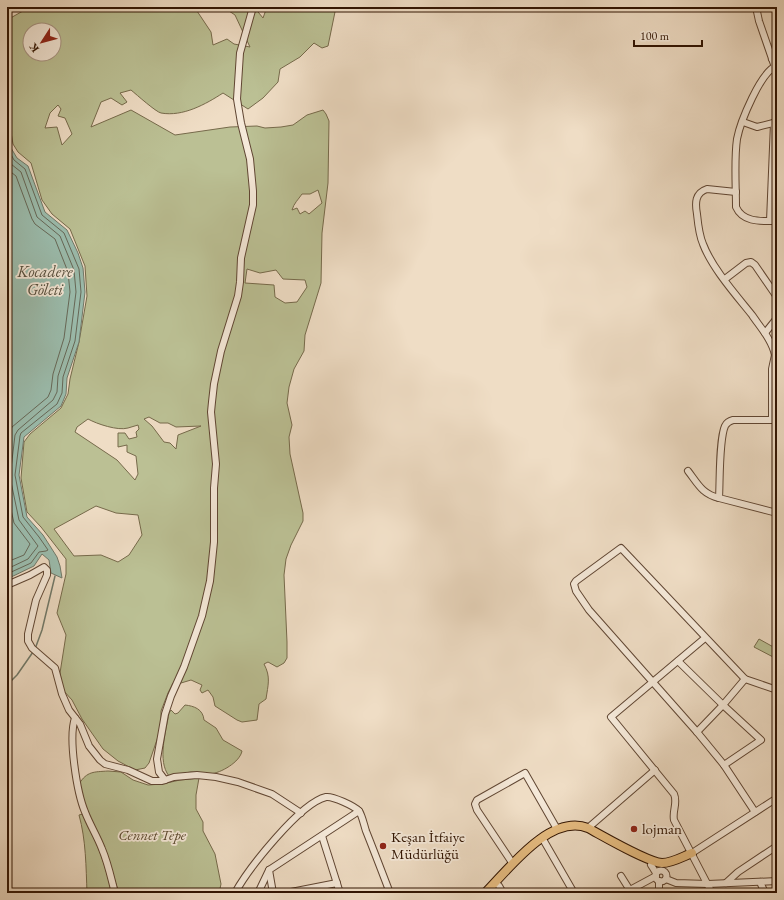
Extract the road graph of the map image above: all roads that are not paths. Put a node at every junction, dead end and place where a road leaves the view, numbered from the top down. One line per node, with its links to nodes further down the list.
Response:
1 (253, 7): 33 (street)
2 (756, 7): 4 (street)
3 (777, 38): 4 (street)
4 (772, 59): 5 (street)
5 (776, 66): 6 (street); 7 (street)
6 (777, 73)
7 (743, 122): 8 (street); 10 (street)
8 (775, 122): 9 (street)
9 (775, 164): 11 (street)
10 (736, 192): 11 (street); 13 (street)
11 (770, 221): 12 (street)
12 (777, 221)
13 (725, 279): 14 (street); 16 (street)
14 (777, 297)
15 (777, 318): 16 (street)
16 (765, 334): 17 (street)
17 (776, 355): 18 (street)
18 (774, 420): 20 (street)
19 (688, 471): 20 (street)
20 (719, 498): 21 (street)
21 (777, 513)
22 (7, 585): 29 (street)
23 (705, 638): 24 (street); 25 (street); 26 (street)
24 (678, 661): 26 (street); 28 (street)
25 (745, 679): 27 (street); 28 (street)
26 (652, 681): 30 (street); 32 (street)
27 (777, 690)
28 (723, 705): 30 (street); 31 (street)
29 (75, 718): 33 (street); 58 (street)
30 (697, 732): 31 (street)
31 (724, 765): 36 (street)
32 (655, 770): 38 (street); 43 (street)
33 (165, 780): 37 (street)
34 (777, 798): 36 (street)
35 (359, 811): 37 (street); 40 (street); 64 (street)
36 (755, 812): 43 (street)
37 (301, 813): 59 (street)
38 (588, 828): 39 (main road); 43 (main road)
39 (557, 829): 45 (main road); 45 (street)
40 (322, 836): 47 (street); 53 (street)
41 (544, 841): 46 (main road); 56 (main road); 67 (street)
42 (777, 846): 54 (street)
43 (692, 853): 44 (main road); 55 (street)
44 (677, 862): 46 (main road); 50 (street)
45 (513, 864): 65 (main road)
46 (651, 865): 49 (street)
47 (268, 870): 60 (street); 61 (street)
48 (621, 876): 57 (street)
49 (657, 877): 50 (street); 50 (street); 57 (street); 68 (street)
50 (666, 877): 55 (street)
51 (777, 880): 52 (street)
52 (760, 882): 54 (street); 70 (street)
53 (337, 883): 62 (street); 63 (street)
54 (726, 883): 55 (street)
55 (708, 884): 69 (street)
56 (501, 889): 66 (main road)
57 (631, 891)
58 (116, 893)
59 (235, 893)
60 (258, 893)
61 (273, 893)
62 (286, 893)
63 (340, 893)
64 (390, 893)
65 (485, 893)
66 (492, 893)
67 (574, 893)
68 (658, 893)
69 (712, 893)
70 (765, 893)

